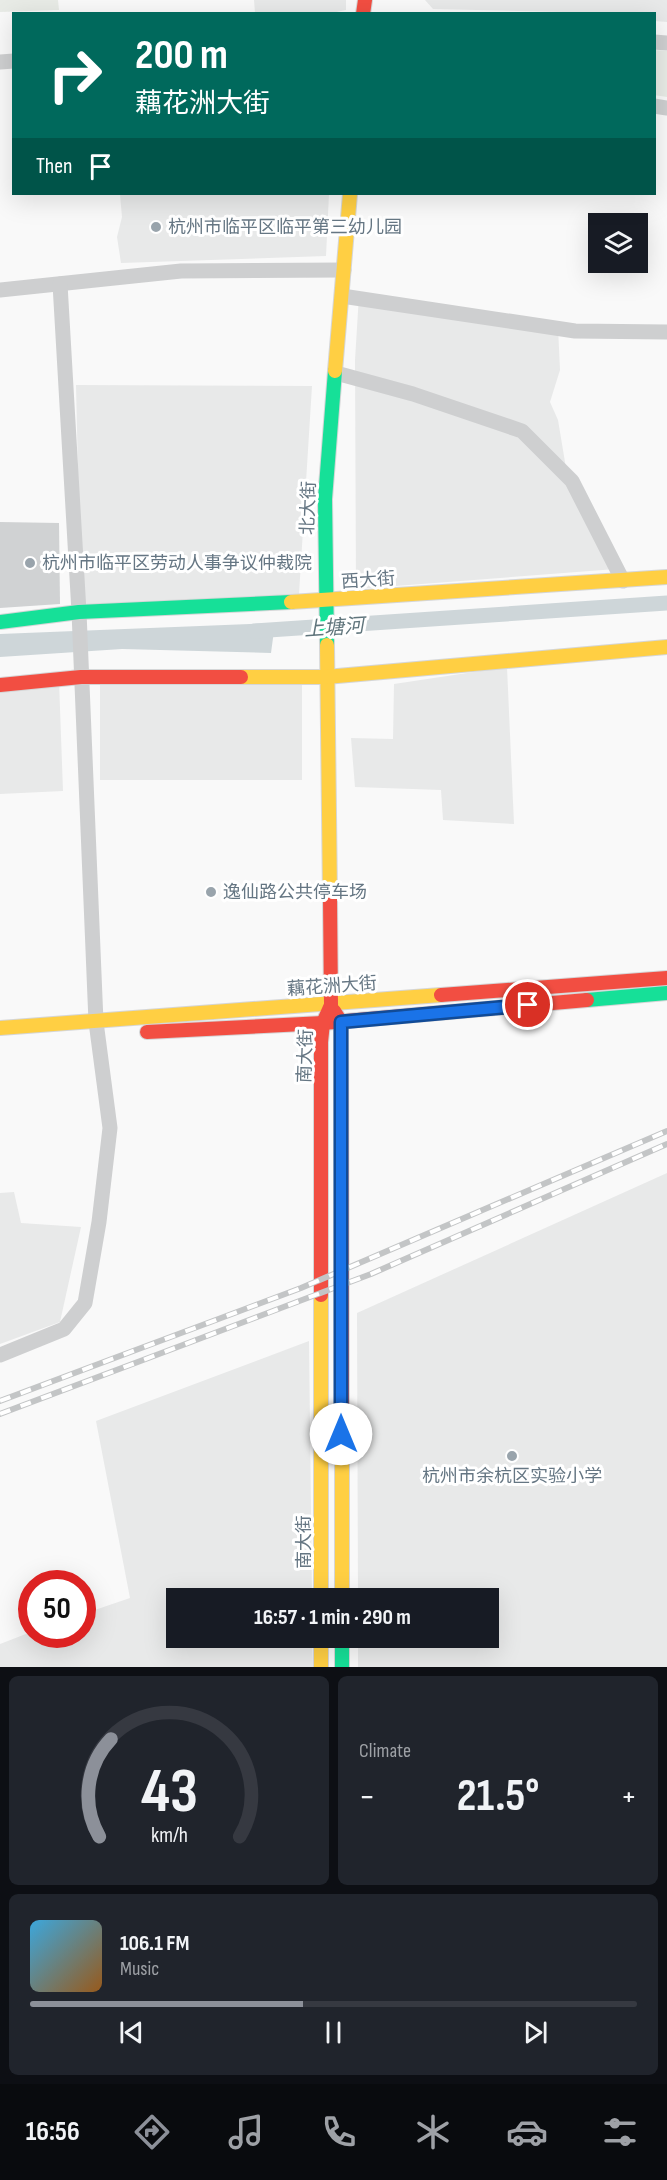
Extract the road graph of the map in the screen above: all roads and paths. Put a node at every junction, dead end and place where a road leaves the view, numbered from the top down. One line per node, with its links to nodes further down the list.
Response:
1 (350, 195): 2 (main road, 北大街)
2 (344, 270): 3 (street); 5 (main road, 北大街)
3 (60, 284): 4 (street); 11 (street)
4 (0, 290)
5 (342, 296): 6 (street); 7 (main road, 北大街)
6 (667, 332)
7 (336, 373): 9 (street); 10 (main road, 北大街)
8 (667, 577): 9 (main road, 西大街)
9 (623, 581): 10 (main road, 西大街)
10 (326, 600): 11 (main road, 西大街); 15 (main road, 北大街)
11 (79, 612): 12 (main road, 西大街); 14 (street)
12 (0, 622)
13 (667, 647): 15 (main road)
14 (81, 677): 15 (main road); 16 (main road); 23 (street)
15 (326, 677): 19 (main road, 北大街)
16 (0, 685)
17 (667, 978): 19 (main road, 藕花洲大街)
18 (667, 993): 20 (main road, 藕花洲大街)
19 (331, 1005): 20 (main road, 南大街); 21 (main road, 南大街); 23 (main road, 藕花洲大街)
20 (341, 1022): 21 (main road, 藕花洲大街); 28 (main road, 南大街)
21 (324, 1023): 24 (main road, 藕花洲大街); 27 (main road, 南大街)
22 (0, 1028): 23 (main road, 藕花洲大街)
23 (101, 1030): 25 (main road, 藕花洲大街); 26 (street)
24 (133, 1033)
25 (0, 1041)
26 (0, 1355)
27 (321, 1588)
28 (342, 1588)
29 (321, 1648): 31 (main road)
30 (342, 1648): 32 (main road)
31 (321, 1667)
32 (342, 1667)

